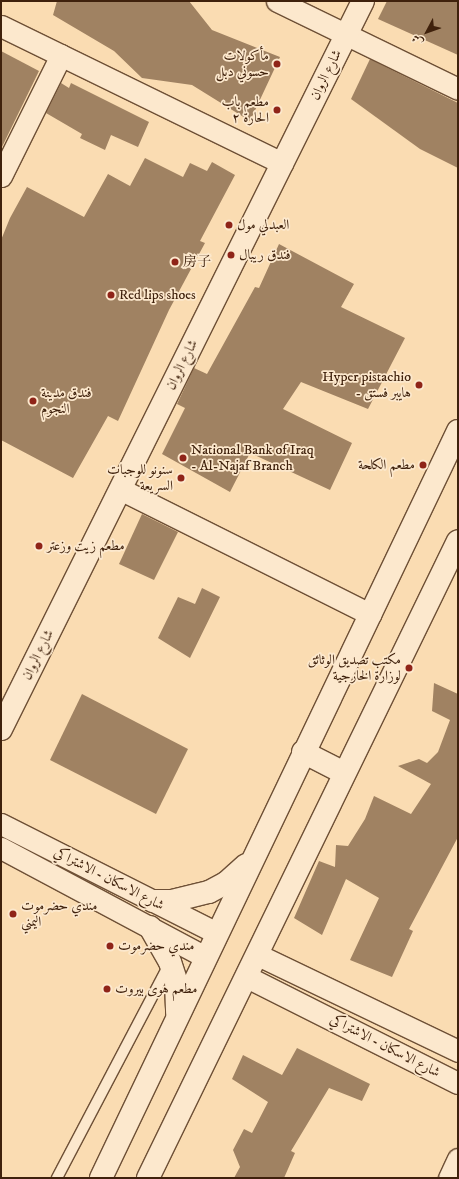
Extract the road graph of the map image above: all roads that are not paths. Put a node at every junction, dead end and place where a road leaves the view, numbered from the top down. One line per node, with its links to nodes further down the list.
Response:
1 (277, 1): 4 (street)
2 (362, 1): 4 (main road, شارع الروان)
3 (1, 26): 5 (street)
4 (346, 35): 6 (street); 7 (main road, شارع الروان)
5 (61, 55): 7 (street); 8 (street)
6 (458, 89)
7 (282, 163): 10 (main road, شارع الروان)
8 (1, 176)
9 (458, 431): 12 (main road)
10 (120, 489): 12 (street); 13 (main road, شارع الروان)
11 (458, 541): 15 (main road)
12 (370, 614): 14 (main road)
13 (1, 729)
14 (303, 752): 15 (main road); 18 (main road)
15 (344, 773): 22 (main road)
16 (1, 824): 19 (street, شارع الاسكان - الاشتراكي)
17 (1, 848): 20 (street, شارع الاسكان - الاشتراكي)
18 (253, 856): 19 (main road); 21 (main road)
19 (153, 900): 21 (street, شارع الاسكان - الاشتراكي)
20 (150, 927): 23 (street, شارع الاسكان - الاشتراكي); 24 (main road)
21 (217, 933): 23 (main road)
22 (258, 955): 25 (main road); 27 (street, شارع الاسكان - الاشتراكي)
23 (205, 957): 26 (main road)
24 (170, 962): 26 (main road); 30 (lane)
25 (247, 977): 28 (street, شارع الاسكان - الاشتراكي); 32 (main road)
26 (176, 1021): 31 (main road)
27 (458, 1051)
28 (458, 1083)
29 (458, 1159): 33 (street)
30 (57, 1178)
31 (101, 1178)
32 (148, 1178)
33 (449, 1178)

